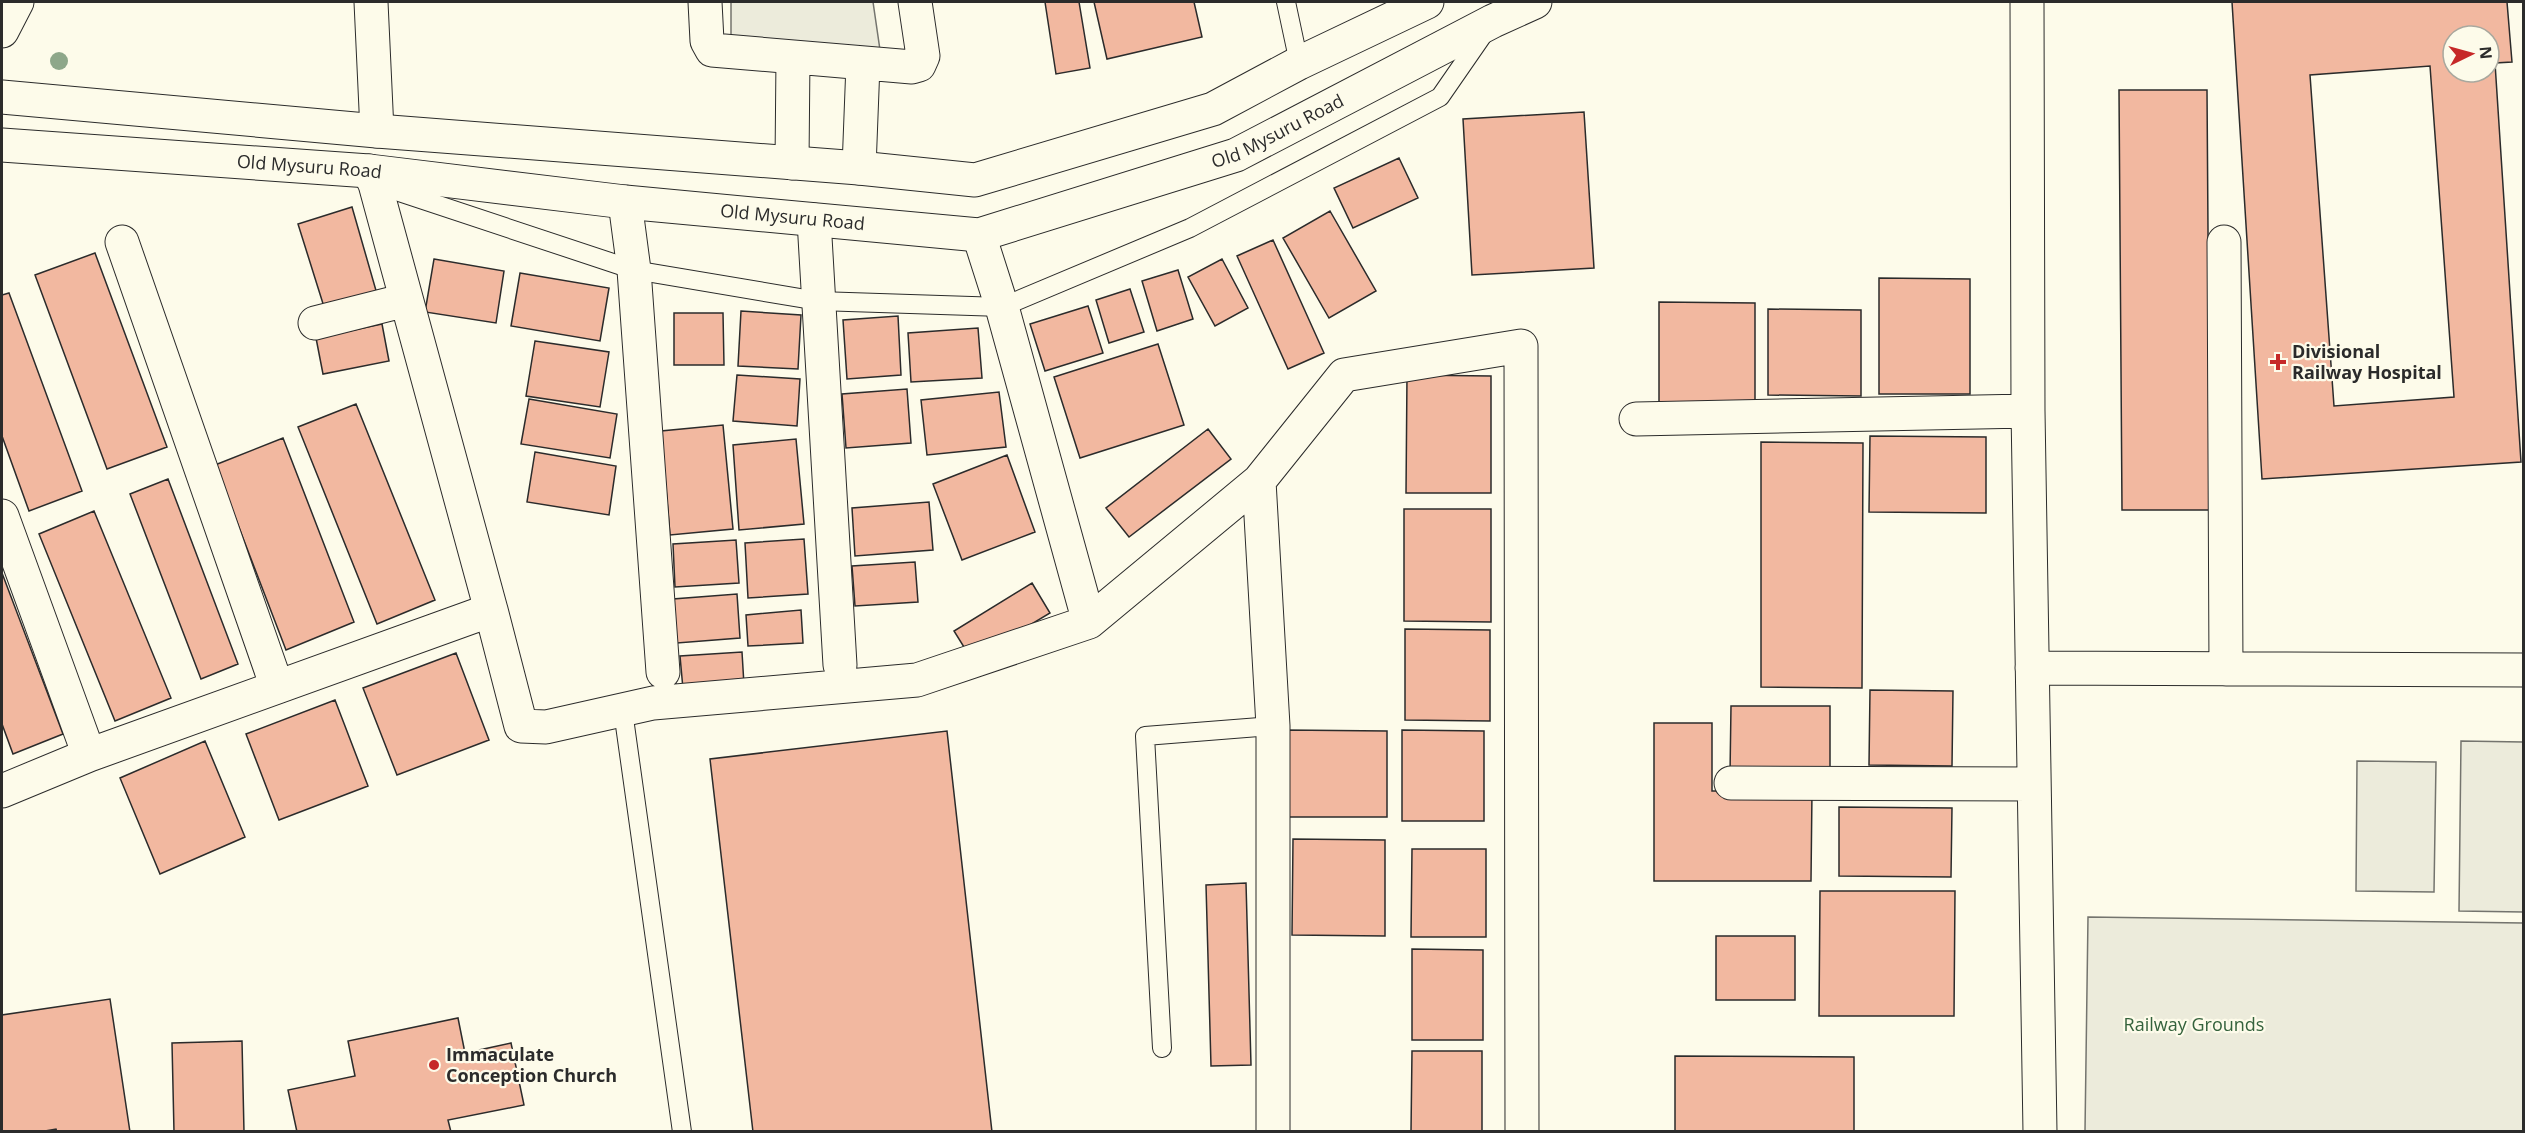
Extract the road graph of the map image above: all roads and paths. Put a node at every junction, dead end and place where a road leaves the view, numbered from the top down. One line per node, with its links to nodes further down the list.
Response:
1 (16, 2): 10 (street)
2 (371, 2): 15 (street)
3 (705, 2): 11 (street)
4 (915, 2): 13 (street)
5 (1286, 2): 12 (lane)
6 (1427, 2): 12 (street)
7 (1535, 2): 9 (street, Old Mysuru Road)
8 (2027, 2): 30 (street)
9 (1493, 21): 22 (street, Old Mysuru Road); 28 (lane)
10 (2, 31)
11 (793, 57): 13 (street); 17 (street)
12 (1299, 63): 18 (street)
13 (863, 64): 18 (street)
14 (2, 96): 15 (street)
15 (377, 131): 17 (street)
16 (2, 145): 19 (street, Old Mysuru Road)
17 (792, 163): 18 (street)
18 (859, 168)
19 (372, 177): 20 (street, Old Mysuru Road); 25 (lane); 26 (street)
20 (625, 202): 21 (street, Old Mysuru Road); 25 (street)
21 (814, 220): 22 (street, Old Mysuru Road); 27 (street)
22 (979, 235): 28 (street)
23 (122, 242): 41 (street)
24 (2224, 242): 38 (street)
25 (634, 270): 27 (lane); 40 (street)
26 (406, 300): 29 (street); 34 (street)
27 (818, 301): 28 (lane); 36 (street)
28 (1002, 307): 35 (street)
29 (315, 323)
30 (2028, 411): 31 (street); 37 (street)
31 (1636, 419)
32 (1259, 481): 35 (street); 43 (street); 51 (street)
33 (2, 516): 44 (street)
34 (491, 610): 41 (street); 42 (street)
35 (1089, 622): 42 (street)
36 (840, 665)
37 (2032, 668): 38 (street); 46 (street)
38 (2226, 669): 39 (street)
39 (2523, 670)
40 (663, 672)
41 (277, 687): 44 (street)
42 (623, 711): 49 (lane)
43 (1274, 726): 48 (lane); 50 (street)
44 (89, 755): 47 (street)
45 (1731, 783): 46 (street)
46 (2034, 784): 52 (street)
47 (2, 791)
48 (1162, 1048)
49 (682, 1131)
50 (1273, 1131)
51 (1522, 1131)
52 (2040, 1131)

